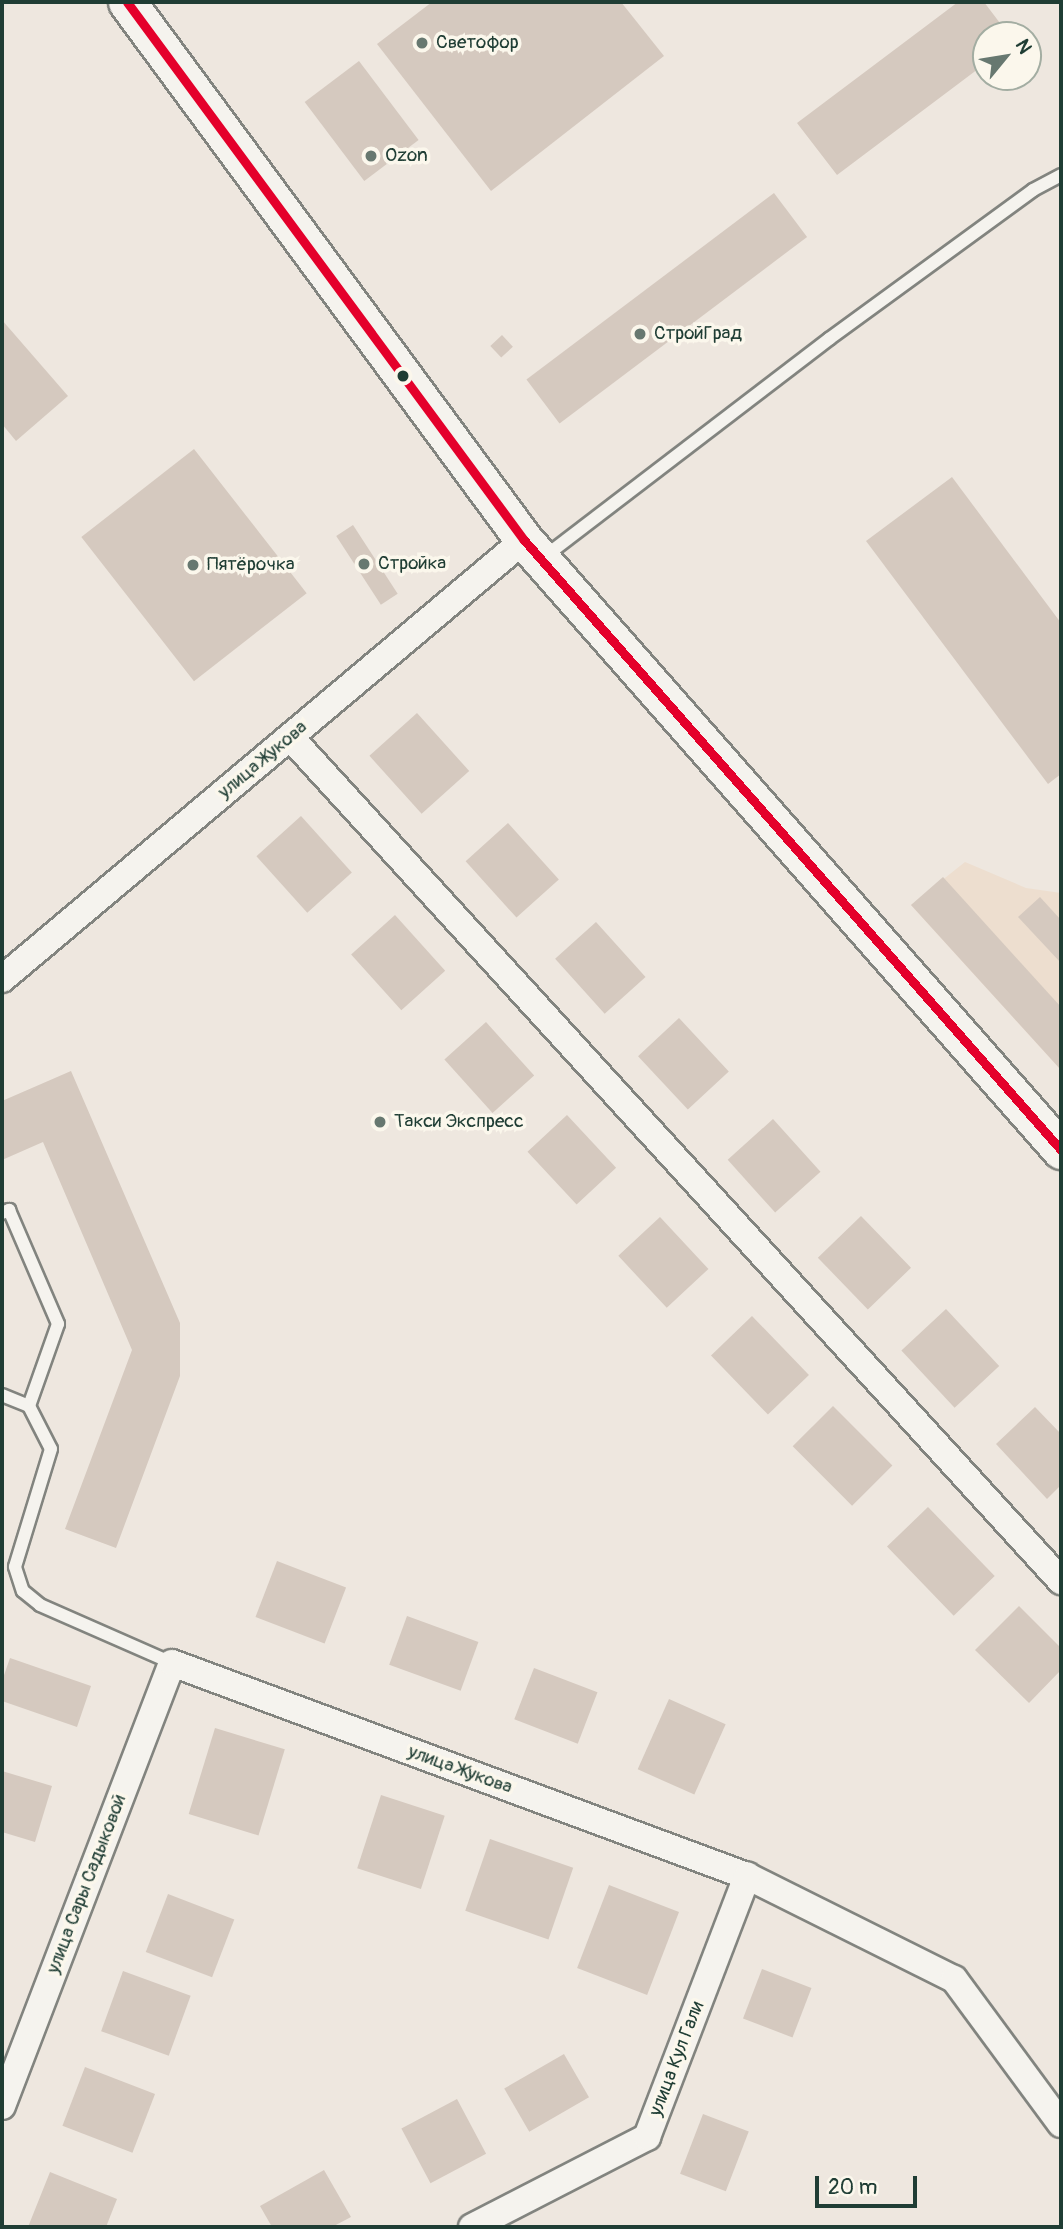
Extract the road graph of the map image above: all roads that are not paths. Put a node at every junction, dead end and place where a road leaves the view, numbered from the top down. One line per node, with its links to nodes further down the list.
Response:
1 (127, 2): 3 (main road)
2 (1061, 175): 3 (lane)
3 (532, 550): 4 (street, улица Жукова); 6 (main road)
4 (290, 738): 5 (street, улица Жукова); 10 (street)
5 (2, 979)
6 (1061, 1150)
7 (2, 1213): 9 (lane)
8 (2, 1395): 9 (lane)
9 (29, 1406): 11 (lane)
10 (1061, 1581)
11 (172, 1663): 12 (street, улица Жукова); 13 (street, улица Сары Садыковой)
12 (747, 1876): 14 (street, улица Жукова); 15 (street, улица Кул Гали)
13 (2, 2106)
14 (1061, 2124)
15 (472, 2227)

